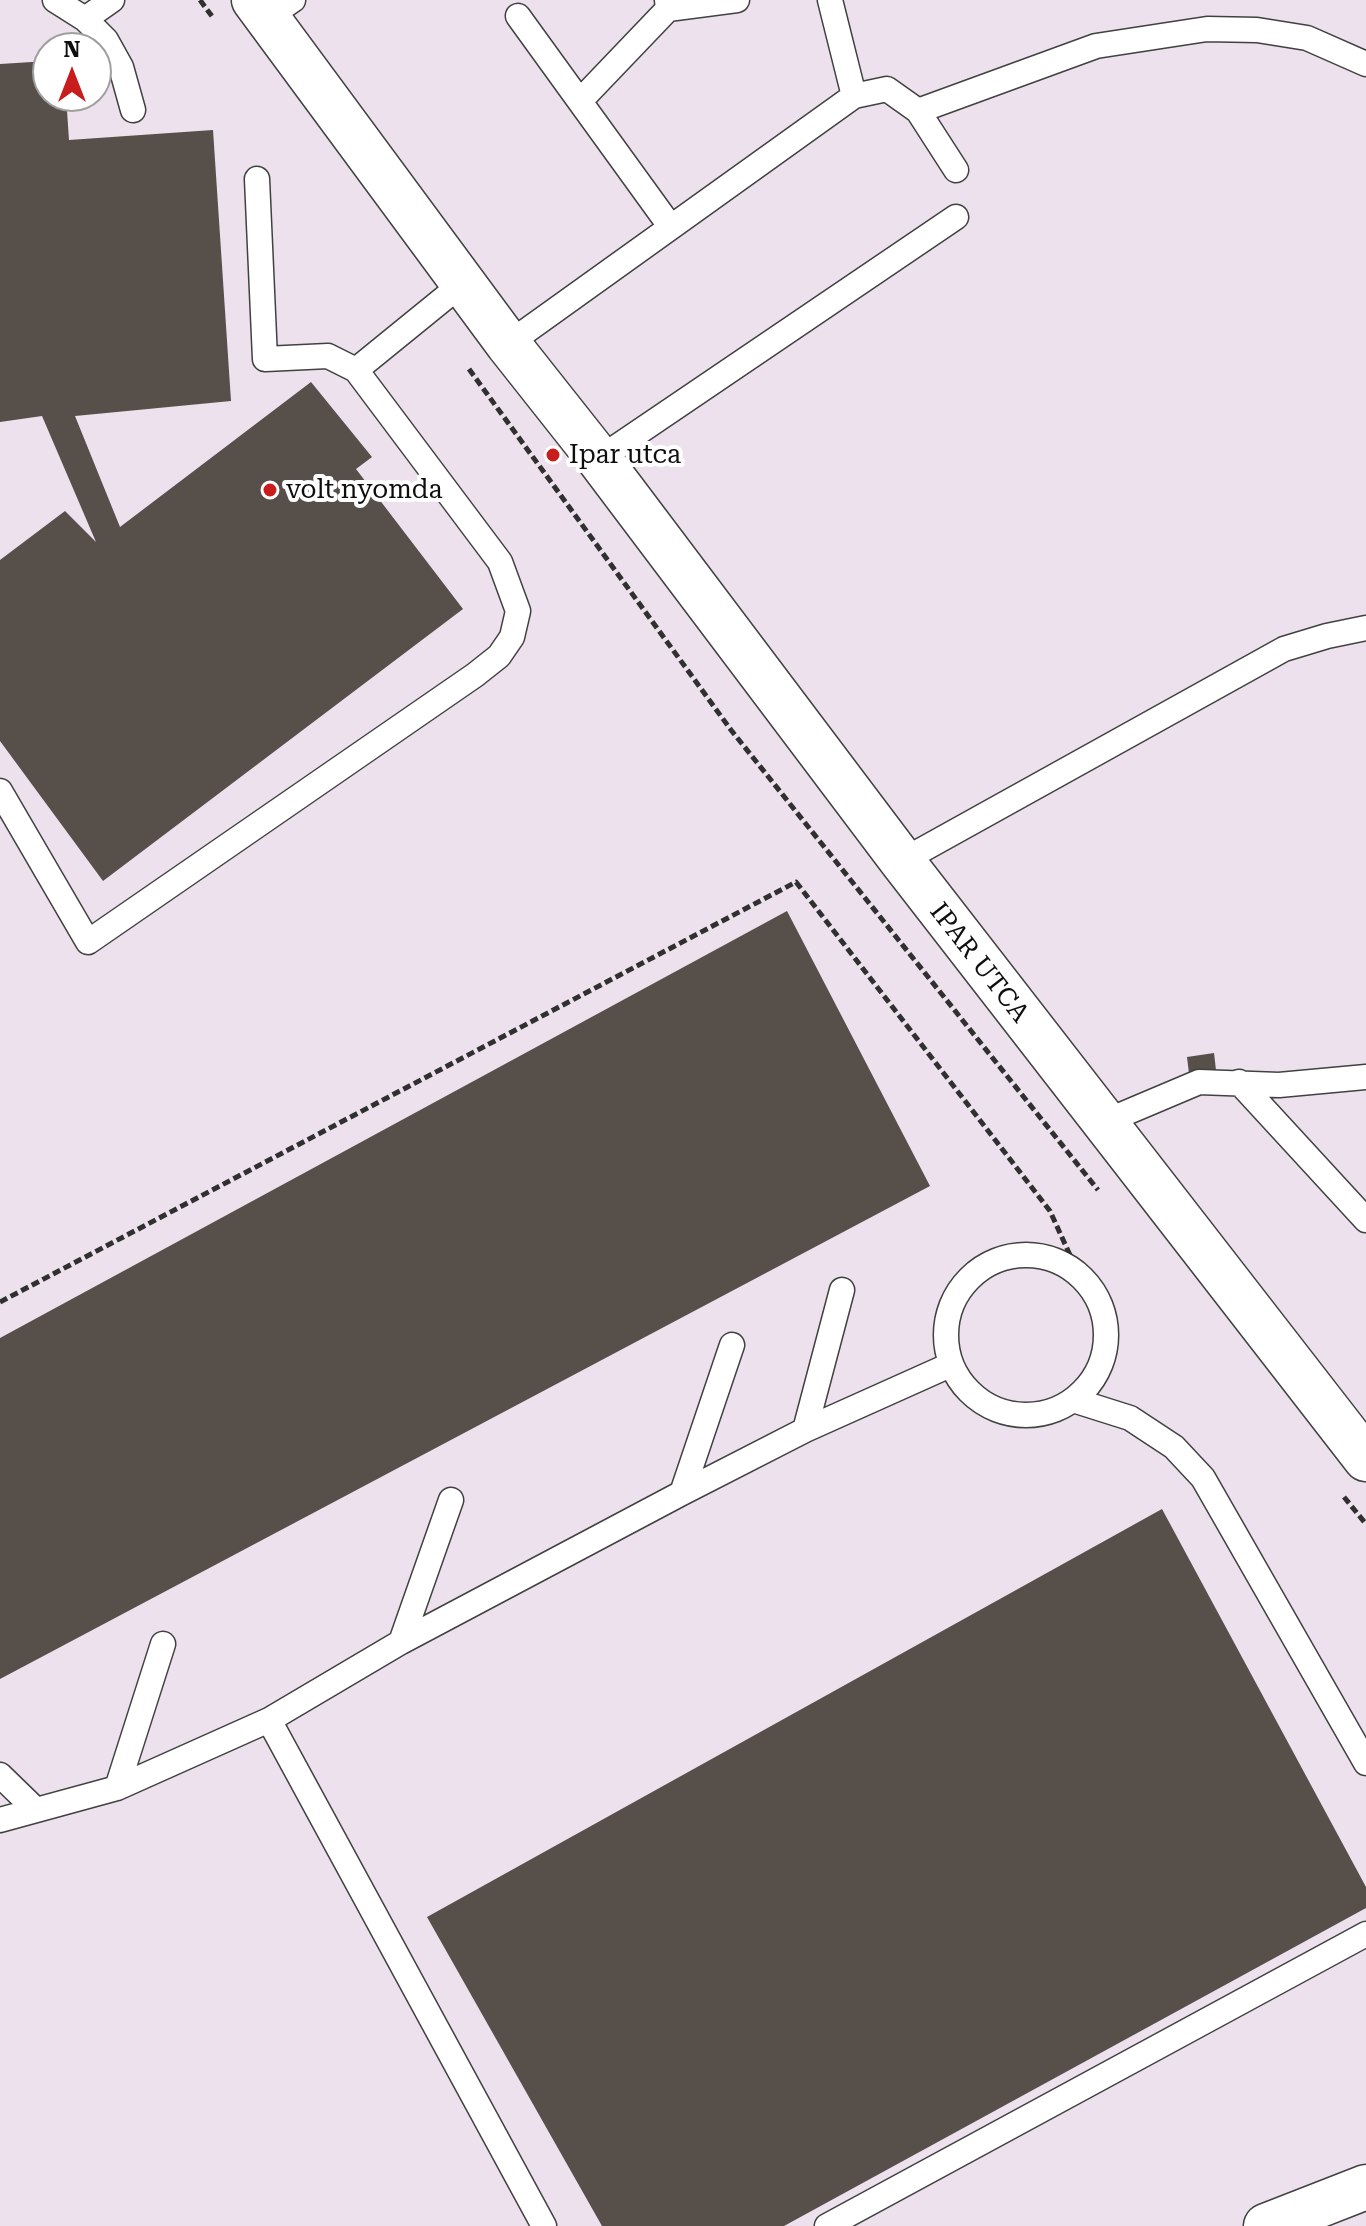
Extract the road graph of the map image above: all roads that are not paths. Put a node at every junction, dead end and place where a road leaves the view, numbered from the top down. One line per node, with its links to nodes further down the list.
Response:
1 (55, 0): 8 (lane)
2 (112, 0): 8 (lane)
3 (737, 0): 5 (lane)
4 (830, 0): 10 (lane)
5 (668, 5): 11 (lane)
6 (271, 6): 18 (street, IPAR UTCA)
7 (518, 16): 11 (lane)
8 (85, 19): 12 (lane)
9 (1366, 64): 13 (lane)
10 (854, 96): 13 (lane); 17 (lane)
11 (580, 101): 17 (lane)
12 (133, 110)
13 (918, 111): 14 (lane)
14 (956, 170)
15 (257, 179): 20 (lane)
16 (956, 217): 21 (lane)
17 (670, 226): 19 (lane)
18 (463, 283): 19 (street, IPAR UTCA); 20 (lane)
19 (508, 344): 21 (street, IPAR UTCA)
20 (356, 370): 23 (lane)
21 (599, 459): 24 (street, IPAR UTCA)
22 (1366, 628): 24 (lane)
23 (0, 791)
24 (902, 861): 27 (street, IPAR UTCA)
25 (1366, 1077): 26 (lane)
26 (1239, 1082): 27 (lane); 28 (lane)
27 (1102, 1123): 34 (street, IPAR UTCA)
28 (1366, 1220)
29 (842, 1290): 33 (lane)
30 (732, 1345): 35 (lane)
31 (950, 1365): 32 (lane); 32 (lane); 33 (lane)
32 (1073, 1400): 40 (lane)
33 (805, 1430): 35 (lane)
34 (1366, 1459)
35 (682, 1493): 37 (lane)
36 (451, 1500): 37 (lane)
37 (401, 1642): 39 (lane)
38 (163, 1644): 42 (lane)
39 (269, 1720): 42 (lane); 47 (lane)
40 (1366, 1763)
41 (0, 1775): 43 (lane)
42 (117, 1788): 43 (lane)
43 (35, 1809): 44 (lane)
44 (0, 1820)
45 (1366, 1934): 48 (lane)
46 (1366, 2187): 49 (street)
47 (544, 2226)
48 (827, 2226)
49 (1266, 2226)

